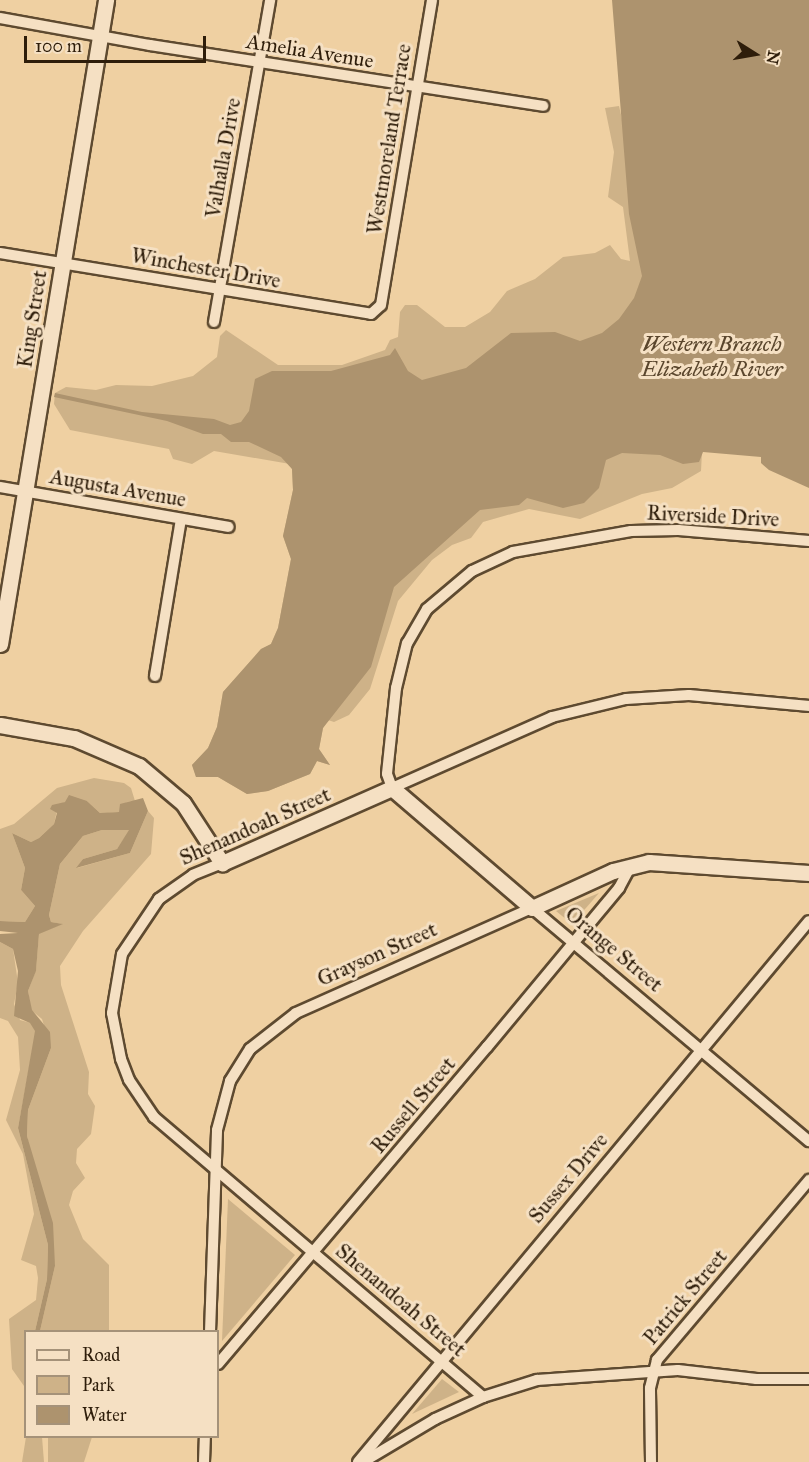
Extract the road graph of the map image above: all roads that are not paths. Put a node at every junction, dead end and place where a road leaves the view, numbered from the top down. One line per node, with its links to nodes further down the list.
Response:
1 (106, 0): 5 (street, King Street)
2 (270, 0): 6 (street, Valhalla Drive)
3 (432, 0): 7 (street, Westmoreland Terrace)
4 (0, 18): 5 (street, Amelia Avenue)
5 (100, 35): 6 (street, Amelia Avenue); 10 (street, King Street)
6 (259, 62): 7 (street, Amelia Avenue); 12 (street, Valhalla Drive)
7 (417, 87): 8 (street, Amelia Avenue); 11 (street, Westmoreland Terrace)
8 (543, 106)
9 (0, 253): 10 (street, Winchester Drive)
10 (63, 263): 12 (street, Winchester Drive); 15 (street, King Street)
11 (385, 285): 12 (street, Winchester Drive)
12 (220, 291): 13 (street, Valhalla Drive)
13 (214, 322)
14 (0, 488): 15 (street, Augusta Avenue)
15 (25, 492): 16 (street, Augusta Avenue); 19 (street, King Street)
16 (181, 519): 17 (street, Augusta Avenue); 20 (street)
17 (230, 527)
18 (809, 541): 23 (street, Riverside Drive)
19 (0, 644)
20 (155, 676)
21 (809, 706): 23 (street, Shenandoah Street)
22 (0, 725): 24 (street)
23 (392, 788): 24 (street, Shenandoah Street); 27 (street, Orange Street)
24 (222, 863): 32 (street, Shenandoah Street)
25 (631, 865): 26 (street, Grayson Street); 27 (street, Grayson Street); 29 (street, Russell Street)
26 (809, 873)
27 (532, 908): 29 (street, Orange Street); 32 (street, Grayson Street)
28 (809, 921): 30 (street, Sussex Drive)
29 (574, 943): 30 (street, Orange Street); 34 (street, Russell Street)
30 (701, 1050): 31 (street, Orange Street); 36 (street, Sussex Drive)
31 (809, 1141)
32 (214, 1169): 34 (street, Shenandoah Street); 35 (street, Grayson Street)
33 (809, 1180): 38 (street, Patrick Street)
34 (314, 1253): 36 (street, Shenandoah Street); 37 (street, Russell Street)
35 (210, 1330)
36 (441, 1360): 40 (street, Shenandoah Street); 43 (street, Sussex Drive)
37 (219, 1363)
38 (653, 1370): 39 (street); 40 (street); 44 (street, Patrick Street)
39 (809, 1379)
40 (483, 1397): 43 (street)
41 (205, 1438): 42 (street)
42 (204, 1462)
43 (360, 1462)
44 (651, 1462)

